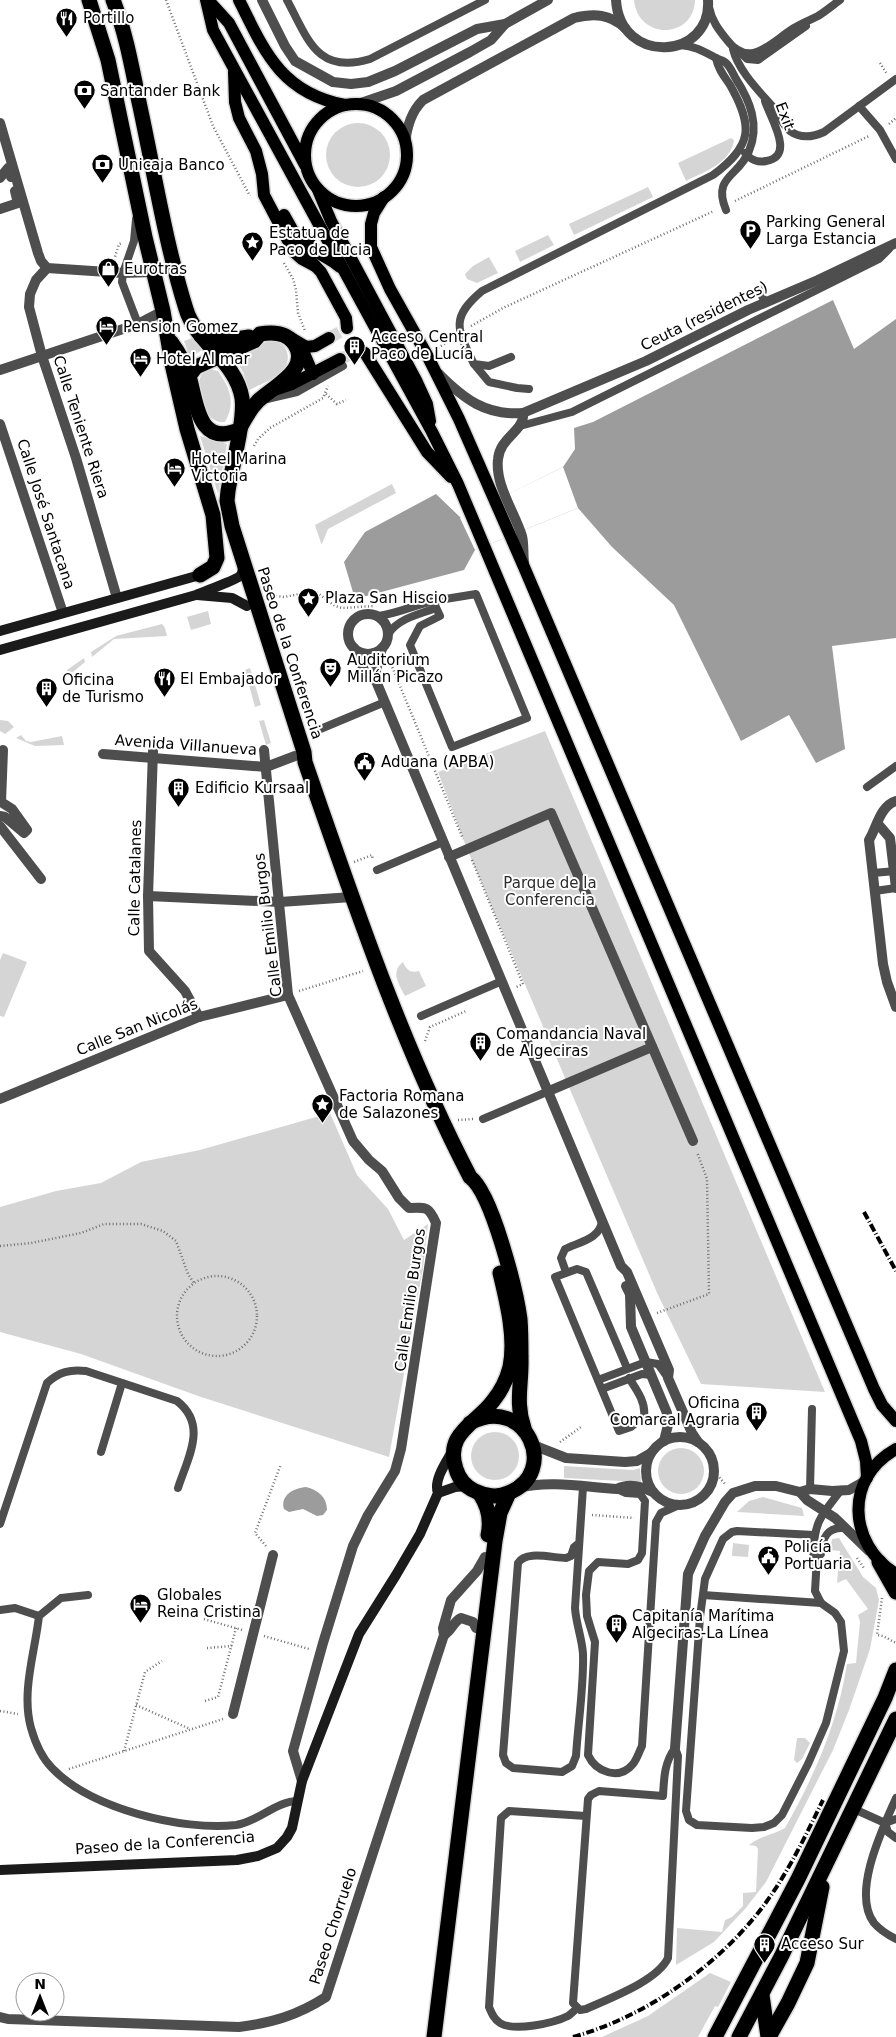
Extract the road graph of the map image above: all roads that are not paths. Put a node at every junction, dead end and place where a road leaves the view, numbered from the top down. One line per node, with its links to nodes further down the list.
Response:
1 (89, 0): 33 (highway)
2 (113, 0): 50 (highway)
3 (207, 0): 17 (main road); 27 (main road)
4 (239, 0): 20 (main road)
5 (262, 0): 12 (street)
6 (287, 0): 7 (lane)
7 (485, 0)
8 (548, 0): 12 (street)
9 (616, 0): 13 (street)
10 (840, 0): 15 (lane)
11 (708, 2): 14 (street); 15 (lane)
12 (505, 24): 20 (street)
13 (625, 28): 14 (street); 23 (street)
14 (680, 44): 16 (lane)
15 (737, 51): 19 (lane)
16 (716, 58): 24 (lane); 25 (lane)
17 (234, 70): 28 (main road); 40 (main road)
18 (896, 79): 21 (lane)
19 (765, 100): 21 (lane); 25 (lane, Exit)
20 (353, 105): 23 (main road); 27 (main road)
21 (859, 106): 26 (lane)
22 (0, 123): 30 (street)
23 (405, 142): 32 (main road)
24 (742, 147): 25 (lane); 59 (lane)
25 (747, 156): 35 (lane)
26 (896, 159)
27 (307, 169): 31 (main road)
28 (262, 174): 34 (main road); 38 (main road)
29 (0, 178): 30 (street)
30 (16, 187): 36 (street); 39 (street)
31 (317, 187): 32 (main road); 72 (main road)
32 (384, 197): 61 (main road)
33 (138, 204): 41 (highway); 42 (lane)
34 (279, 205): 38 (main road); 40 (main road)
35 (725, 208)
36 (0, 210)
37 (894, 244): 44 (street, Ceuta (residentes)); 70 (lane)
38 (315, 266): 47 (main road)
39 (47, 268): 42 (street); 54 (street, Calle Teniente Riera)
40 (342, 269): 72 (main road)
41 (153, 272): 42 (street); 45 (highway)
42 (123, 273): 46 (lane)
43 (759, 289): 44 (lane)
44 (765, 303): 68 (street, Ceuta (residentes))
45 (163, 311): 46 (street); 51 (highway)
46 (138, 324): 54 (street)
47 (347, 328)
48 (260, 334): 49 (highway); 50 (highway); 55 (highway)
49 (279, 334): 53 (main road); 65 (highway)
50 (201, 336): 55 (highway)
51 (169, 338): 62 (highway); 66 (highway)
52 (329, 338): 53 (main road)
53 (307, 346): 63 (main road)
54 (42, 356): 60 (street); 79 (street, Calle Teniente Riera)
55 (218, 356): 62 (highway); 71 (highway)
56 (364, 356): 73 (main road)
57 (511, 357): 59 (lane)
58 (342, 363): 63 (main road); 63 (lane)
59 (474, 364): 64 (lane)
60 (0, 370)
61 (435, 370): 68 (street); 75 (main road)
62 (189, 376): 66 (highway); 71 (highway)
63 (315, 378): 65 (main road); 67 (lane)
64 (528, 386)
65 (272, 390): 67 (highway)
66 (181, 401): 74 (highway)
67 (256, 404): 71 (highway)
68 (523, 414): 70 (street)
69 (0, 424): 82 (street, Calle José Santacana)
70 (520, 426): 75 (street)
71 (239, 430): 76 (highway)
72 (432, 432): 73 (main road)
73 (458, 484): 150 (main road)
74 (212, 515): 76 (highway); 77 (highway)
75 (524, 566): 140 (main road)
76 (241, 572): 78 (street); 81 (highway, Paseo de la Conferencia); 96 (highway, Paseo de la Conferencia)
77 (200, 575): 79 (street)
78 (196, 595): 81 (street); 88 (street)
79 (117, 598): 82 (street)
80 (435, 605): 80 (lane); 83 (lane); 85 (lane)
81 (247, 606): 96 (highway, Paseo de la Conferencia)
82 (63, 614): 84 (street)
83 (383, 615): 85 (street); 86 (street)
84 (0, 630)
85 (389, 633): 87 (street)
86 (354, 648): 87 (street); 89 (street)
87 (382, 648): 89 (street)
88 (0, 650)
89 (376, 681): 90 (street)
90 (385, 702): 91 (lane); 105 (street)
91 (318, 730)
92 (3, 750): 101 (street)
93 (264, 750): 97 (street, Calle Emilio Burgos)
94 (103, 754): 95 (street, Avenida Villanueva)
95 (152, 754): 97 (street, Avenida Villanueva); 114 (street, Calle Catalanes)
96 (300, 759): 97 (street, Avenida Villanueva); 115 (highway)
97 (266, 766): 116 (street, Calle Emilio Burgos)
98 (896, 766): 99 (lane)
99 (867, 787)
100 (896, 801): 102 (street)
101 (0, 816)
102 (878, 824): 104 (street); 110 (street)
103 (0, 826): 111 (street)
104 (890, 838): 106 (lane); 109 (street)
105 (443, 842): 107 (street); 108 (lane)
106 (896, 849)
107 (449, 857): 117 (street); 122 (street)
108 (377, 870)
109 (895, 871): 110 (lane); 112 (street)
110 (873, 873): 113 (street)
111 (42, 879)
112 (896, 888): 113 (lane)
113 (875, 891): 119 (street)
114 (148, 896): 116 (street); 121 (street, Calle Catalanes)
115 (352, 897): 116 (street); 127 (highway)
116 (280, 902): 118 (street, Calle Emilio Burgos)
117 (502, 981): 120 (lane); 123 (street)
118 (288, 995): 121 (street, Calle San Nicolás); 184 (street, Calle Emilio Burgos)
119 (896, 1007)
120 (421, 1016)
121 (199, 1017): 124 (street, Calle San Nicolás)
122 (652, 1047): 123 (street); 126 (street)
123 (549, 1091): 125 (lane); 128 (street)
124 (0, 1099)
125 (483, 1119)
126 (693, 1141)
127 (470, 1177): 141 (highway); 142 (highway)
128 (602, 1218): 129 (street); 130 (lane)
129 (622, 1266): 131 (street); 135 (street)
130 (566, 1272): 132 (lane); 136 (lane)
131 (646, 1362): 132 (lane); 133 (street); 135 (lane)
132 (627, 1368): 136 (lane)
133 (651, 1375): 134 (lane); 143 (street)
134 (629, 1378): 138 (lane); 138 (lane)
135 (668, 1378): 144 (street)
136 (598, 1380): 138 (lane)
137 (122, 1383): 148 (lane); 153 (lane); 163 (lane)
138 (602, 1389)
139 (812, 1409): 155 (lane)
140 (896, 1421)
141 (470, 1423): 142 (highway); 146 (highway)
142 (524, 1428): 145 (highway)
143 (664, 1441): 144 (street); 149 (street)
144 (698, 1442): 161 (street)
145 (533, 1445): 149 (street); 157 (highway)
146 (454, 1447): 151 (highway); 159 (street, Paseo de la Conferencia)
147 (896, 1450): 150 (main road)
148 (101, 1452)
149 (651, 1453): 158 (street)
150 (866, 1480): 156 (street); 170 (main road)
151 (467, 1486): 159 (street); 160 (highway)
152 (583, 1486): 154 (street); 157 (street); 166 (lane)
153 (178, 1488)
154 (617, 1488): 158 (street); 161 (lane)
155 (805, 1490): 156 (street); 162 (street); 183 (street)
156 (841, 1490): 162 (lane)
157 (513, 1491): 160 (highway); 197 (highway)
158 (654, 1492): 161 (street)
159 (438, 1493): 184 (street, Paseo de la Conferencia)
160 (480, 1494): 168 (highway)
161 (680, 1505)
162 (824, 1511): 164 (street); 165 (lane)
163 (0, 1524)
164 (844, 1528): 169 (lane); 170 (street)
165 (814, 1535): 169 (lane); 174 (lane)
166 (579, 1543): 166 (lane)
167 (273, 1555): 181 (street)
168 (486, 1557): 178 (highway); 179 (street, Paseo Chorruelo)
169 (816, 1558): 175 (lane)
170 (876, 1558): 171 (main road); 172 (highway)
171 (896, 1574)
172 (896, 1592)
173 (88, 1595): 177 (lane)
174 (703, 1595): 175 (lane); 175 (lane)
175 (821, 1603)
176 (0, 1610): 177 (lane)
177 (39, 1616): 188 (lane, Paseo de la Conferencia)
178 (476, 1628): 179 (street); 197 (highway)
179 (444, 1634): 200 (street, Paseo Chorruelo)
180 (896, 1670): 203 (highway)
181 (233, 1714)
182 (896, 1719): 189 (highway)
183 (675, 1748): 185 (lane); 186 (lane)
184 (302, 1781): 188 (street, Paseo de la Conferencia)
185 (663, 1796): 186 (lane); 190 (lane)
186 (676, 1797): 199 (lane)
187 (896, 1798): 192 (lane)
188 (298, 1801): 195 (street, Paseo de la Conferencia)
189 (854, 1809): 192 (lane); 194 (highway)
190 (586, 1816): 199 (lane); 199 (lane)
191 (896, 1819): 192 (lane)
192 (885, 1823): 193 (lane); 196 (lane)
193 (896, 1838)
194 (825, 1868): 198 (highway); 205 (highway)
195 (0, 1870)
196 (896, 1939)
197 (435, 1993): 201 (highway); 202 (highway)
198 (762, 1995): 204 (highway); 205 (highway)
199 (577, 2008)
200 (0, 2017)
201 (426, 2037)
202 (434, 2037)
203 (715, 2037)
204 (739, 2037)
205 (768, 2037)

